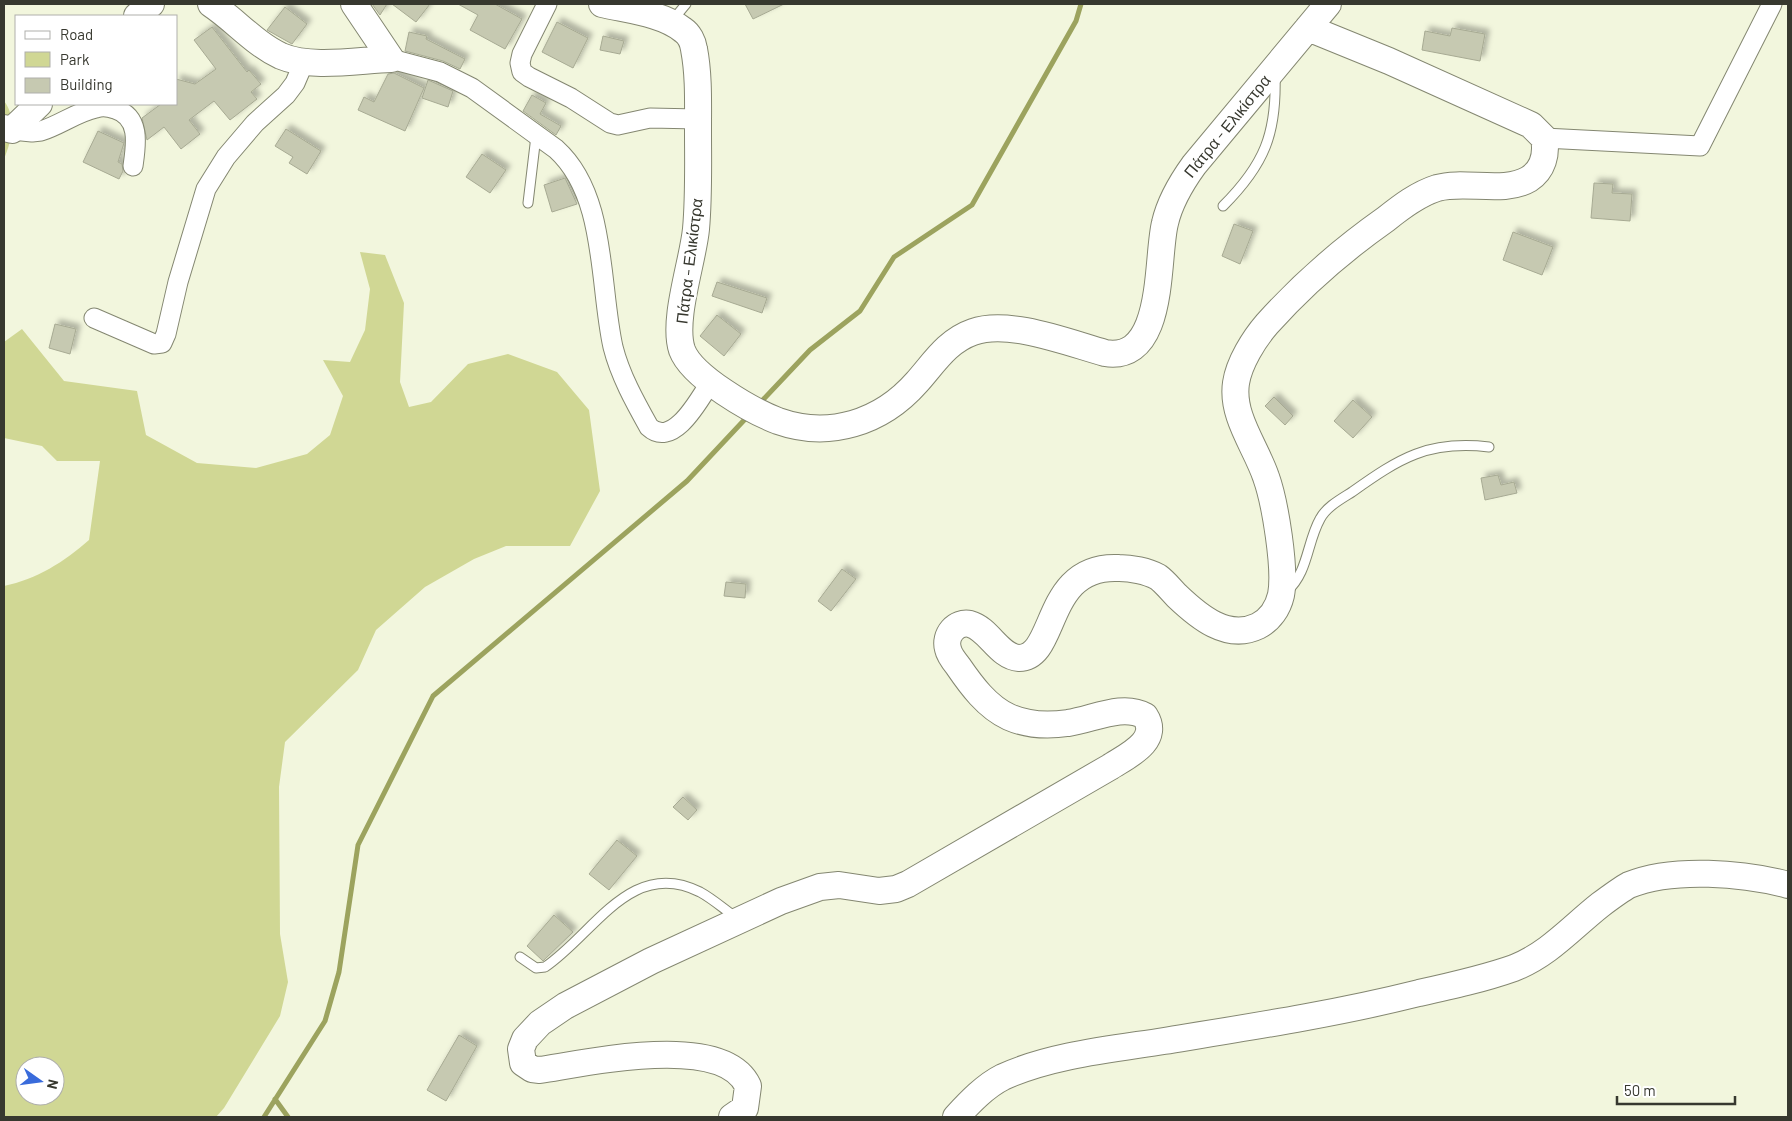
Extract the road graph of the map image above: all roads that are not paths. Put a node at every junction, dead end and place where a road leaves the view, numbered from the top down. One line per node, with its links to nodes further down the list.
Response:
1 (151, 4): 9 (street)
2 (211, 4): 12 (street)
3 (354, 4): 11 (street)
4 (546, 4): 15 (street)
5 (602, 4): 8 (street, Πάτρα - Ελικίστρα)
6 (1328, 4): 10 (street, Πάτρα - Ελικίστρα)
7 (1772, 4): 18 (street)
8 (678, 13): 15 (street, Πάτρα - Ελικίστρα)
9 (137, 15)
10 (1308, 28): 13 (street, Πάτρα - Ελικίστρα); 18 (street)
11 (391, 58): 12 (street); 17 (street)
12 (304, 62): 22 (street)
13 (1275, 68): 21 (lane); 23 (street, Πάτρα - Ελικίστρα)
14 (38, 105): 16 (street)
15 (698, 119): 23 (street, Πάτρα - Ελικίστρα)
16 (8, 129): 19 (street)
17 (536, 136): 20 (lane); 23 (street)
18 (1544, 138): 25 (street)
19 (133, 166)
20 (528, 203)
21 (1223, 206)
22 (94, 318)
23 (710, 383)
24 (1489, 447): 25 (lane)
25 (1280, 597): 27 (street)
26 (1788, 885): 30 (street)
27 (740, 920): 28 (lane); 29 (street)
28 (520, 957)
29 (732, 1117)
30 (956, 1117)

